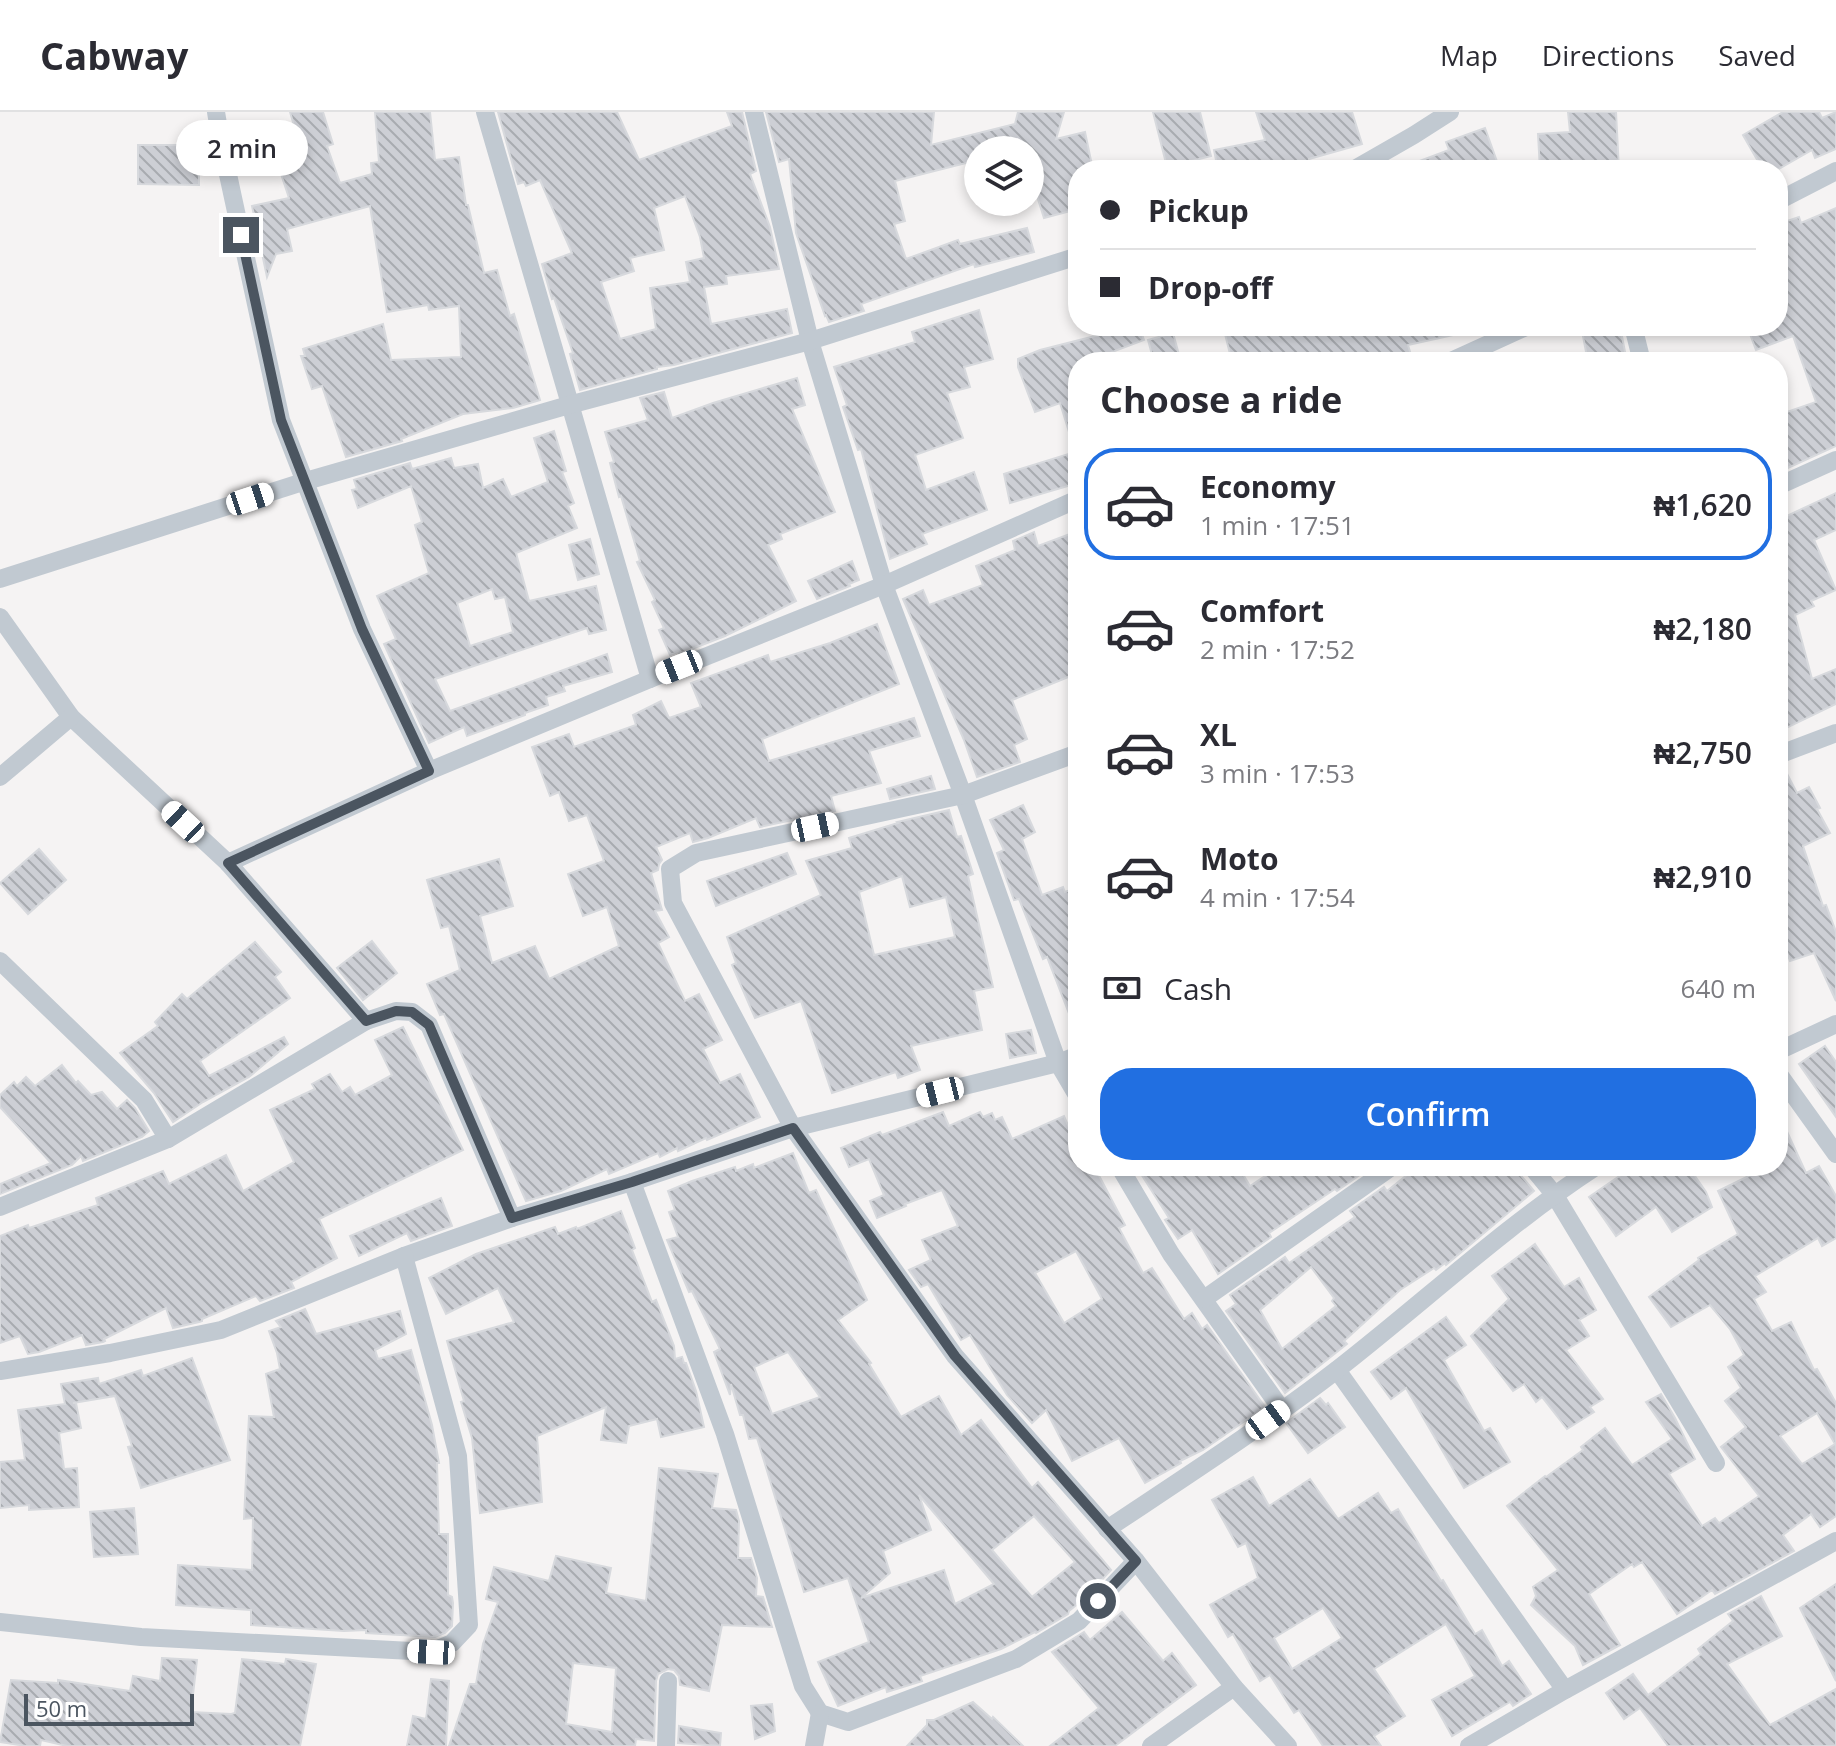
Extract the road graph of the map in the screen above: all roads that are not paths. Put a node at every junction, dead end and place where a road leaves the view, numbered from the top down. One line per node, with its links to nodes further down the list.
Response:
1 (216, 112): 14 (street)
2 (485, 112): 12 (street)
3 (754, 112): 10 (street)
4 (1450, 112): 5 (street)
5 (1370, 160)
6 (1836, 171): 7 (street)
7 (1788, 196)
8 (1068, 259): 10 (street)
9 (1506, 336): 11 (street)
10 (810, 341): 12 (street); 18 (street)
11 (1471, 352)
12 (569, 405): 14 (street); 20 (street)
13 (1836, 460): 15 (street)
14 (306, 481): 17 (street); 25 (street)
15 (1788, 482)
16 (1068, 503): 18 (street)
17 (0, 579)
18 (884, 585): 20 (street); 27 (street)
19 (0, 617): 21 (street)
20 (650, 679): 25 (street)
21 (71, 717): 26 (street); 28 (street)
22 (1836, 733): 23 (street)
23 (1788, 751)
24 (1068, 757): 27 (street)
25 (429, 771): 28 (street)
26 (0, 777)
27 (963, 795): 34 (street); 37 (street)
28 (228, 863): 30 (street)
29 (0, 961): 38 (street)
30 (366, 1021): 38 (street); 47 (street)
31 (1836, 1024): 32 (street)
32 (1788, 1046)
33 (1068, 1059): 34 (street)
34 (1058, 1063): 35 (street); 37 (street)
35 (1068, 1080)
36 (1788, 1087): 39 (street)
37 (793, 1128): 44 (street); 54 (street)
38 (168, 1139): 46 (street)
39 (1836, 1154)
40 (1125, 1176): 49 (street)
41 (1379, 1176): 49 (street)
42 (1539, 1176): 45 (street)
43 (1582, 1176): 45 (street)
44 (632, 1182): 47 (street); 61 (street)
45 (1554, 1194): 50 (street); 53 (street)
46 (0, 1207)
47 (512, 1218): 48 (street)
48 (404, 1256): 51 (street); 57 (street)
49 (1204, 1299): 52 (street)
50 (1337, 1370): 52 (street); 60 (street)
51 (0, 1371)
52 (1282, 1410): 54 (street)
53 (1716, 1463)
54 (1107, 1529): 56 (street)
55 (1836, 1541): 60 (street)
56 (1136, 1561): 59 (street); 61 (street)
57 (0, 1622)
58 (668, 1681): 62 (street)
59 (1234, 1687): 64 (street); 65 (street)
60 (1565, 1690): 66 (street)
61 (820, 1713): 63 (street)
62 (666, 1746)
63 (814, 1746)
64 (1151, 1746)
65 (1288, 1746)
66 (1469, 1746)

